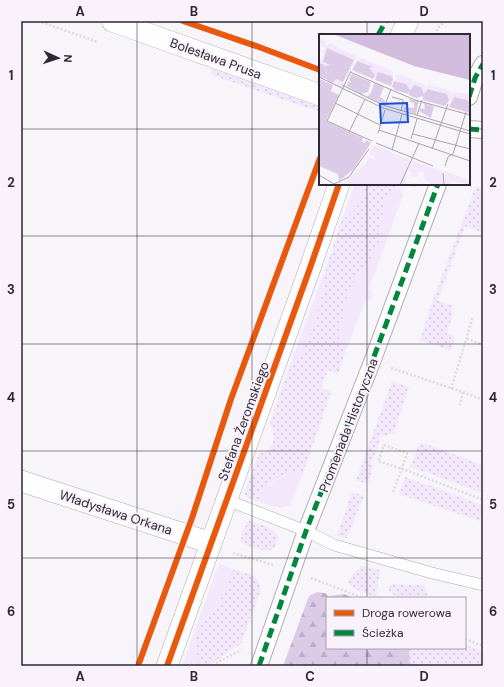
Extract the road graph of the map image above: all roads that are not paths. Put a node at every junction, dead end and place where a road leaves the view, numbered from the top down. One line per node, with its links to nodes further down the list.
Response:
1 (112, 21): 6 (street, Bolesława Prusa)
2 (408, 21): 3 (street)
3 (401, 34)
4 (483, 64): 5 (street)
5 (470, 94)
6 (319, 95)
7 (470, 129): 8 (street)
8 (483, 130)
9 (339, 185): 12 (street, Stefana Żeromskiego)
10 (438, 185): 13 (street, Promenada Historyczna)
11 (21, 481): 14 (street, Władysława Orkana)
12 (227, 500): 13 (lane); 14 (street, Stefana Żeromskiego)
13 (306, 531): 15 (lane); 17 (street, Promenada Historyczna)
14 (211, 543): 16 (street, Stefana Żeromskiego)
15 (483, 585)
16 (167, 666)
17 (259, 666)

